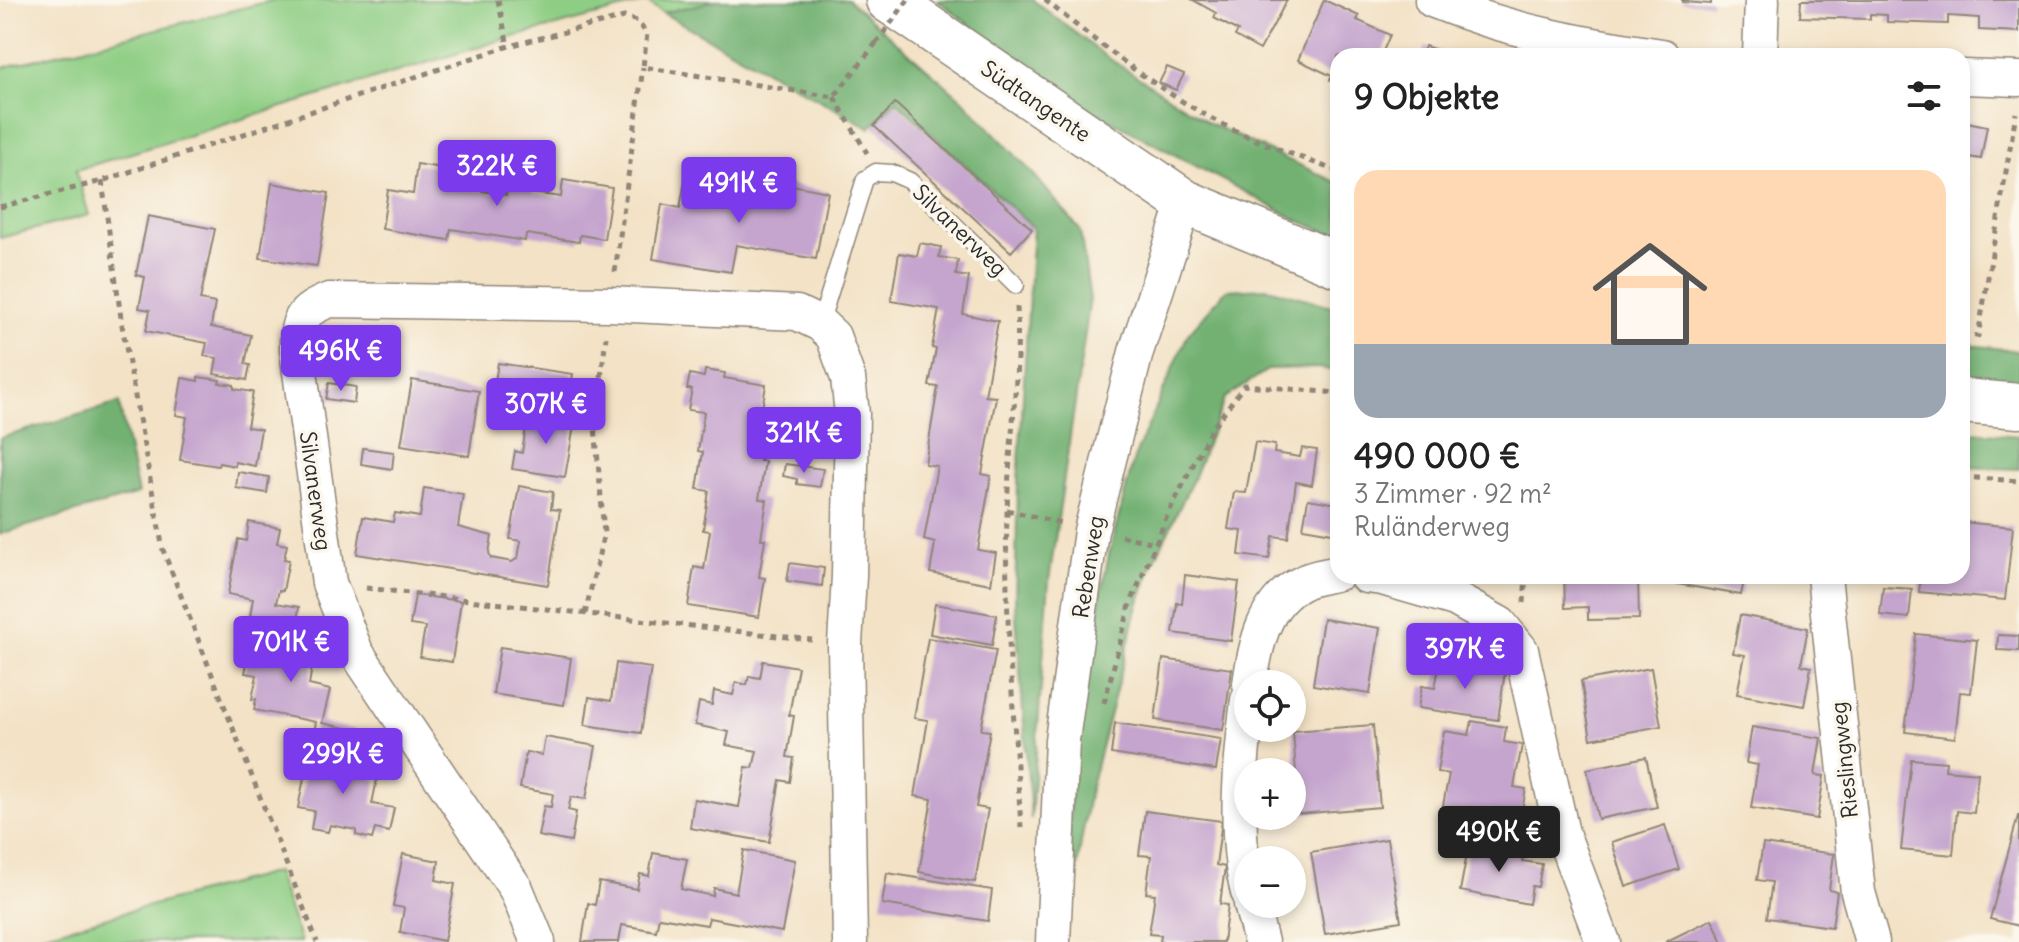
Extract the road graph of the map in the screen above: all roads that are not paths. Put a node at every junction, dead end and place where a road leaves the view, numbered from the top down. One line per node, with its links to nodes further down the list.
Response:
1 (888, 0): 9 (main road, Südtangente)
2 (1432, 0): 4 (street)
3 (1762, 0): 6 (street)
4 (1472, 8): 5 (street)
5 (1615, 48)
6 (1760, 48)
7 (1970, 79): 8 (street)
8 (2018, 93)
9 (1185, 202): 10 (main road, Südtangente); 24 (street, Rebenweg)
10 (1330, 262)
11 (1016, 285): 12 (lane, Silvanerweg)
12 (820, 324): 22 (street, Silvanerweg); 23 (street)
13 (1970, 402): 14 (main road)
14 (2019, 406)
15 (1330, 575): 18 (street)
16 (1403, 584): 26 (street)
17 (1825, 584): 27 (street, Rieslingweg)
18 (1253, 670)
19 (1243, 742): 20 (street)
20 (1241, 846)
21 (1255, 918): 25 (street)
22 (538, 942)
23 (850, 942)
24 (1053, 942)
25 (1261, 942)
26 (1603, 942)
27 (1872, 942)

